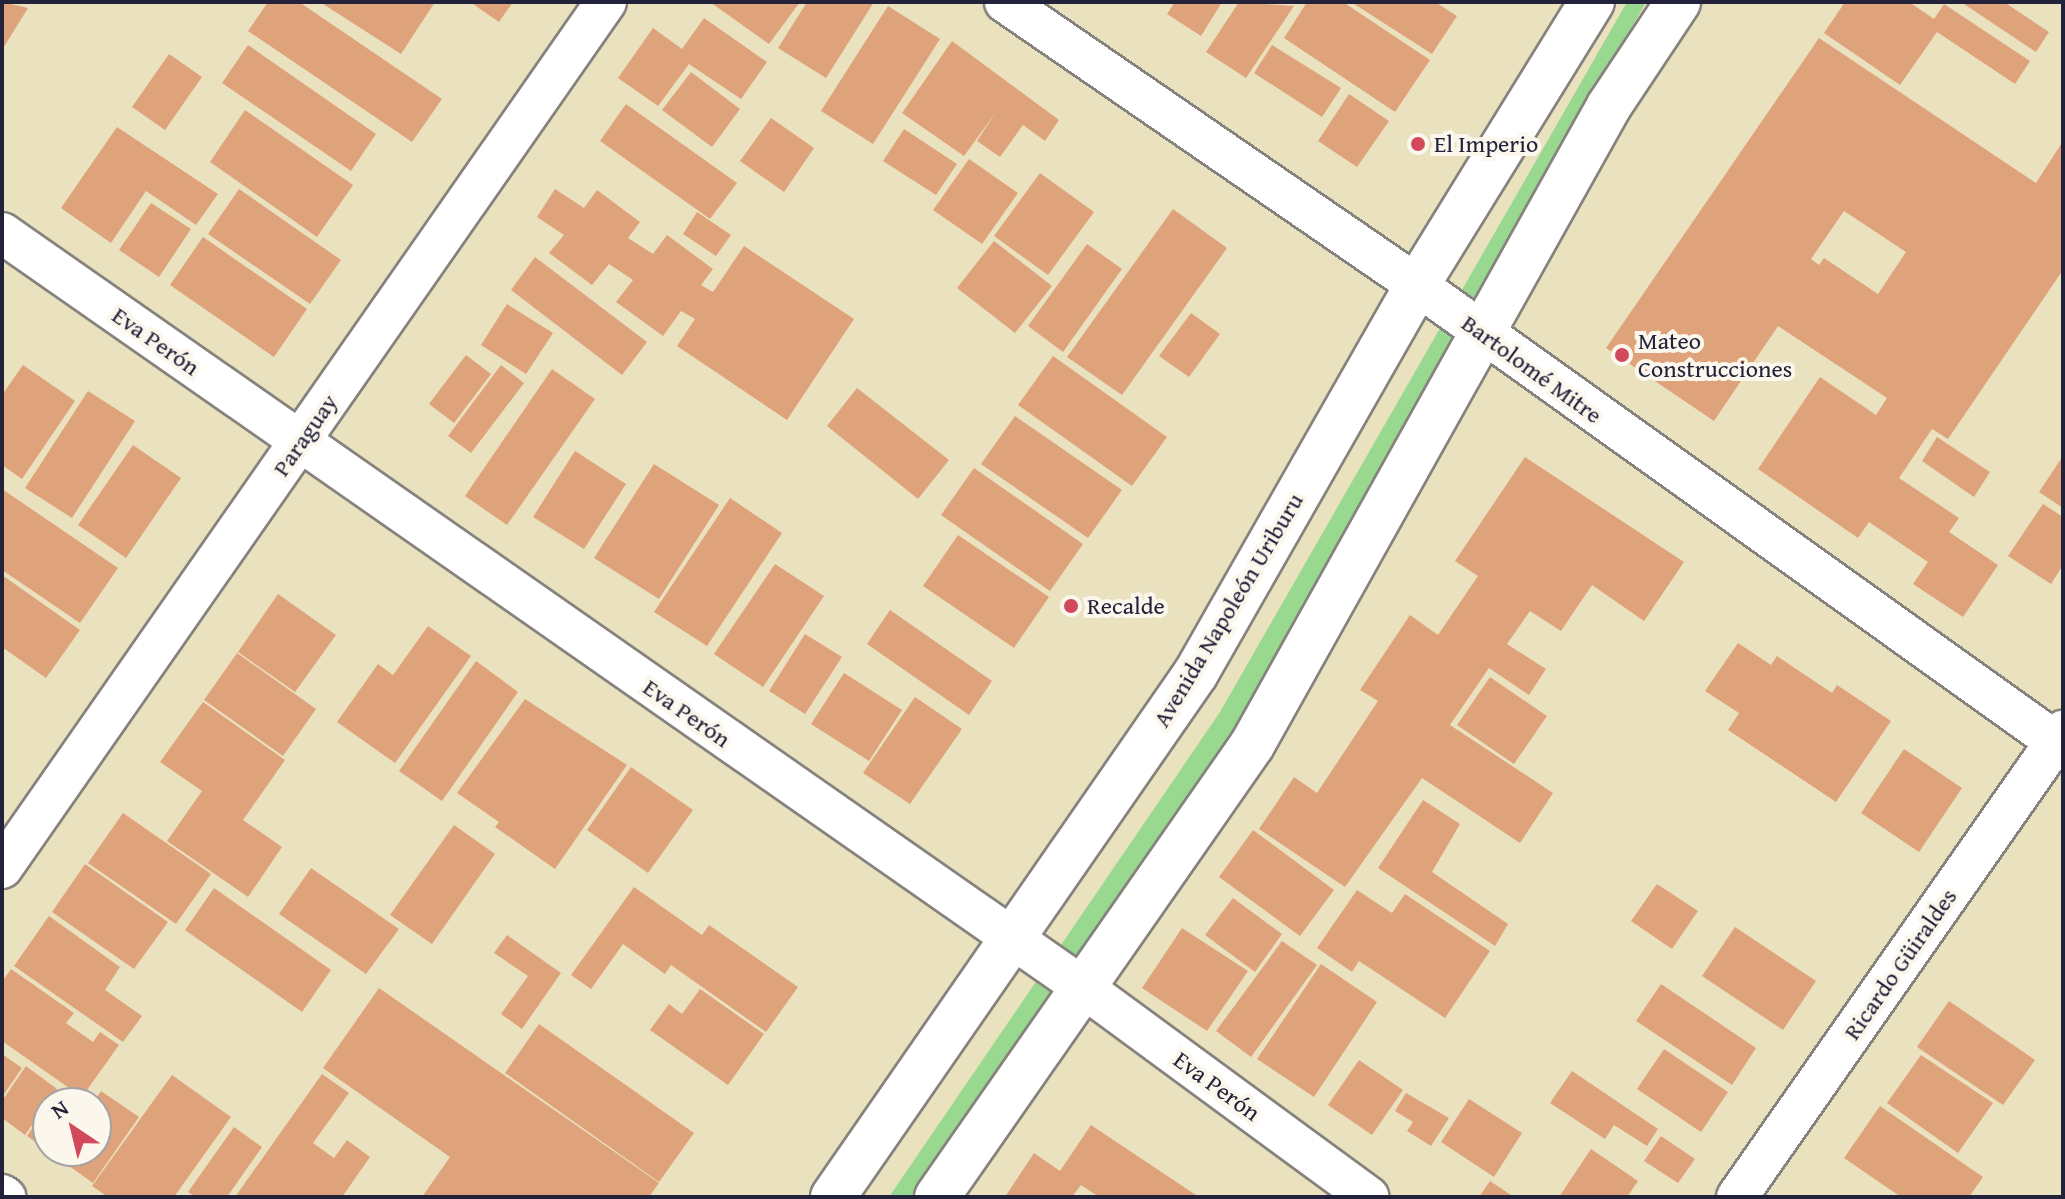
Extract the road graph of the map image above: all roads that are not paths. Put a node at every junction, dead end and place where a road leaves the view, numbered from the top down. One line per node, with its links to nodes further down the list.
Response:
1 (606, 2): 8 (street, Paraguay)
2 (1005, 2): 6 (street, Bartolomé Mitre)
3 (1592, 2): 6 (main road, Avenida Napoleón Uriburu)
4 (1678, 2): 7 (main road)
5 (2, 233): 8 (street, Eva Perón)
6 (1417, 285): 7 (street, Bartolomé Mitre); 11 (main road, Avenida Napoleón Uriburu)
7 (1484, 336): 9 (street, Bartolomé Mitre); 12 (main road)
8 (300, 442): 10 (street, Paraguay); 11 (street, Eva Perón)
9 (2059, 736): 16 (street, Ricardo Güiraldes)
10 (2, 868)
11 (1011, 940): 12 (street, Eva Perón); 13 (main road, Avenida Napoleón Uriburu)
12 (1084, 988): 14 (main road); 15 (street, Eva Perón)
13 (833, 1197)
14 (937, 1197)
15 (1369, 1197)
16 (1737, 1197)

